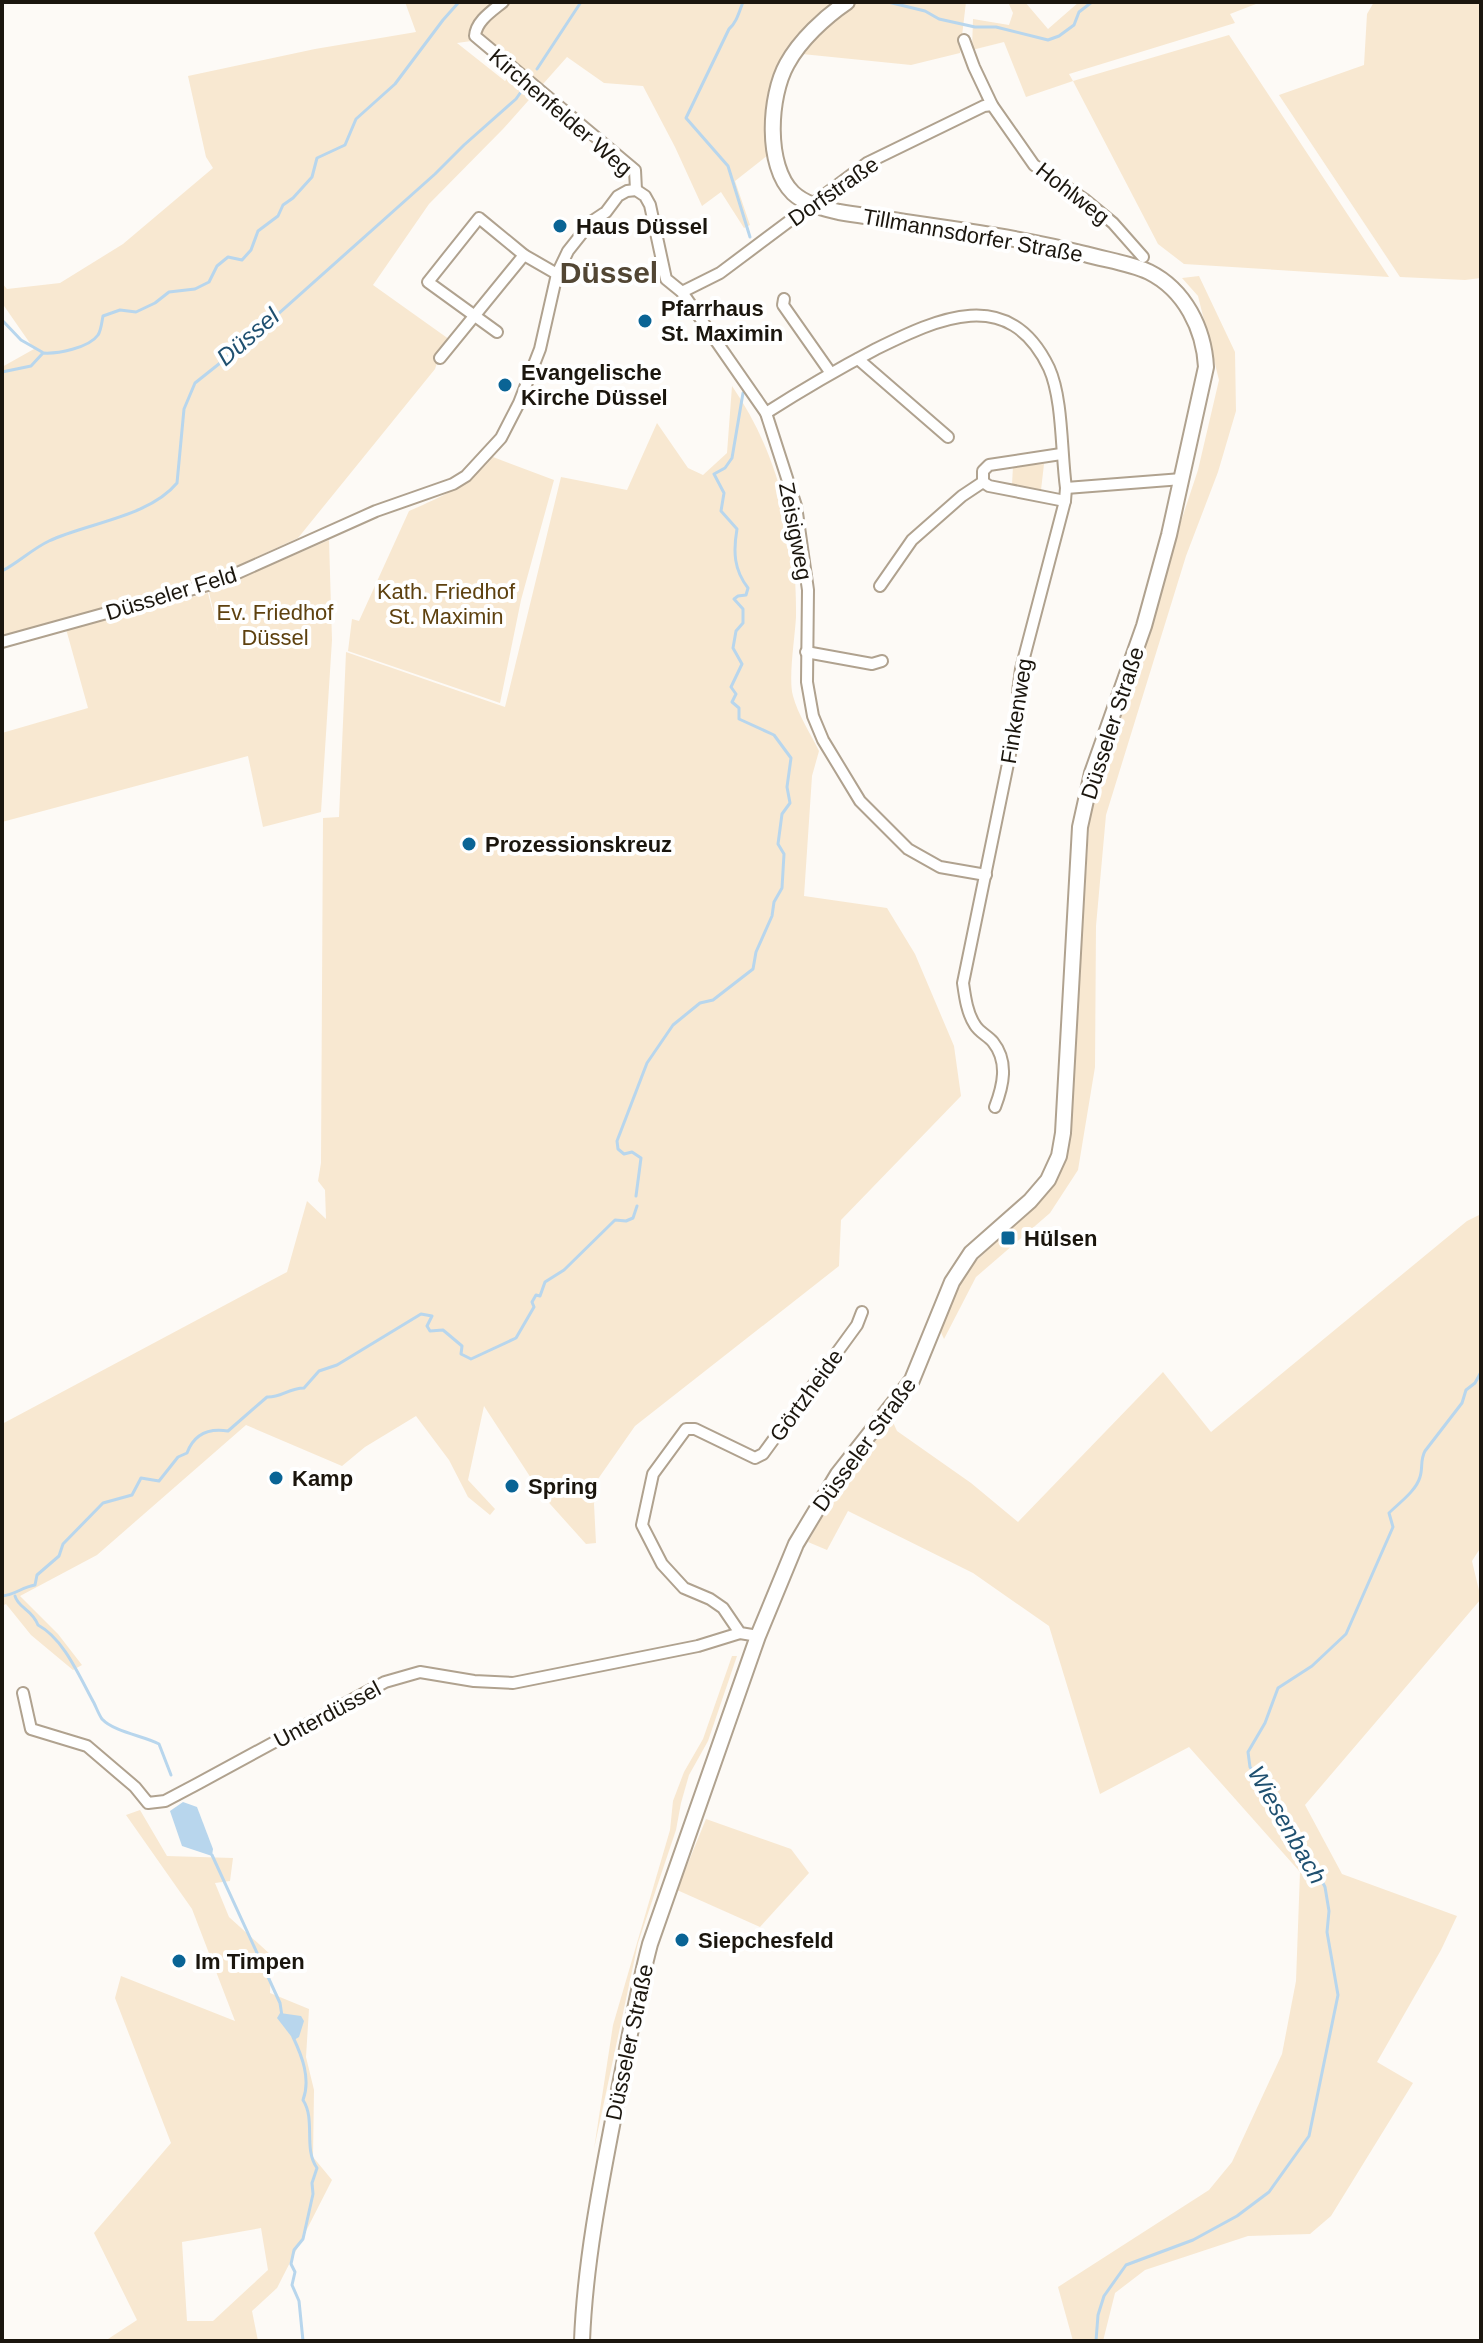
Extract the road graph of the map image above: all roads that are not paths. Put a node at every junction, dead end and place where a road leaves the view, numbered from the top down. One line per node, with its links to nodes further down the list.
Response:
1 (503, 2): 5 (street, Kirchenfelder Weg)
2 (845, 3): 6 (main road, Tillmannsdorfer Straße)
3 (964, 40): 4 (street, Hohlweg)
4 (992, 105): 6 (street, Dorfstraße); 8 (street, Hohlweg)
5 (636, 190): 9 (street); 10 (street)
6 (813, 205): 10 (street, Dorfstraße); 20 (main road, Tillmannsdorfer Straße)
7 (524, 255): 9 (street); 12 (street); 12 (street)
8 (1143, 257)
9 (557, 274): 25 (street, Düsseler Feld)
10 (682, 292): 17 (street)
11 (784, 299): 16 (street)
12 (474, 315): 13 (street); 14 (street)
13 (497, 332)
14 (440, 358)
15 (858, 359): 16 (street, Finkenweg); 18 (street); 19 (street, Finkenweg)
16 (830, 372): 17 (street, Finkenweg)
17 (766, 413): 26 (street, Zeisigweg)
18 (948, 437)
19 (1061, 454): 21 (street); 22 (street, Finkenweg)
20 (1182, 479): 22 (street); 32 (main road, Düsseler Straße)
21 (983, 482): 23 (street); 24 (street)
22 (1066, 488): 23 (street, Finkenweg)
23 (1065, 501): 28 (street, Finkenweg)
24 (880, 586)
25 (2, 642)
26 (806, 652): 27 (street); 28 (street, Zeisigweg)
27 (882, 661)
28 (986, 875): 29 (street, Finkenweg)
29 (995, 1107)
30 (862, 1312): 31 (street, Görtzheide)
31 (740, 1633): 32 (street); 33 (street, Unterdüssel)
32 (758, 1636): 34 (main road, Düsseler Straße)
33 (23, 1693)
34 (582, 2341)

